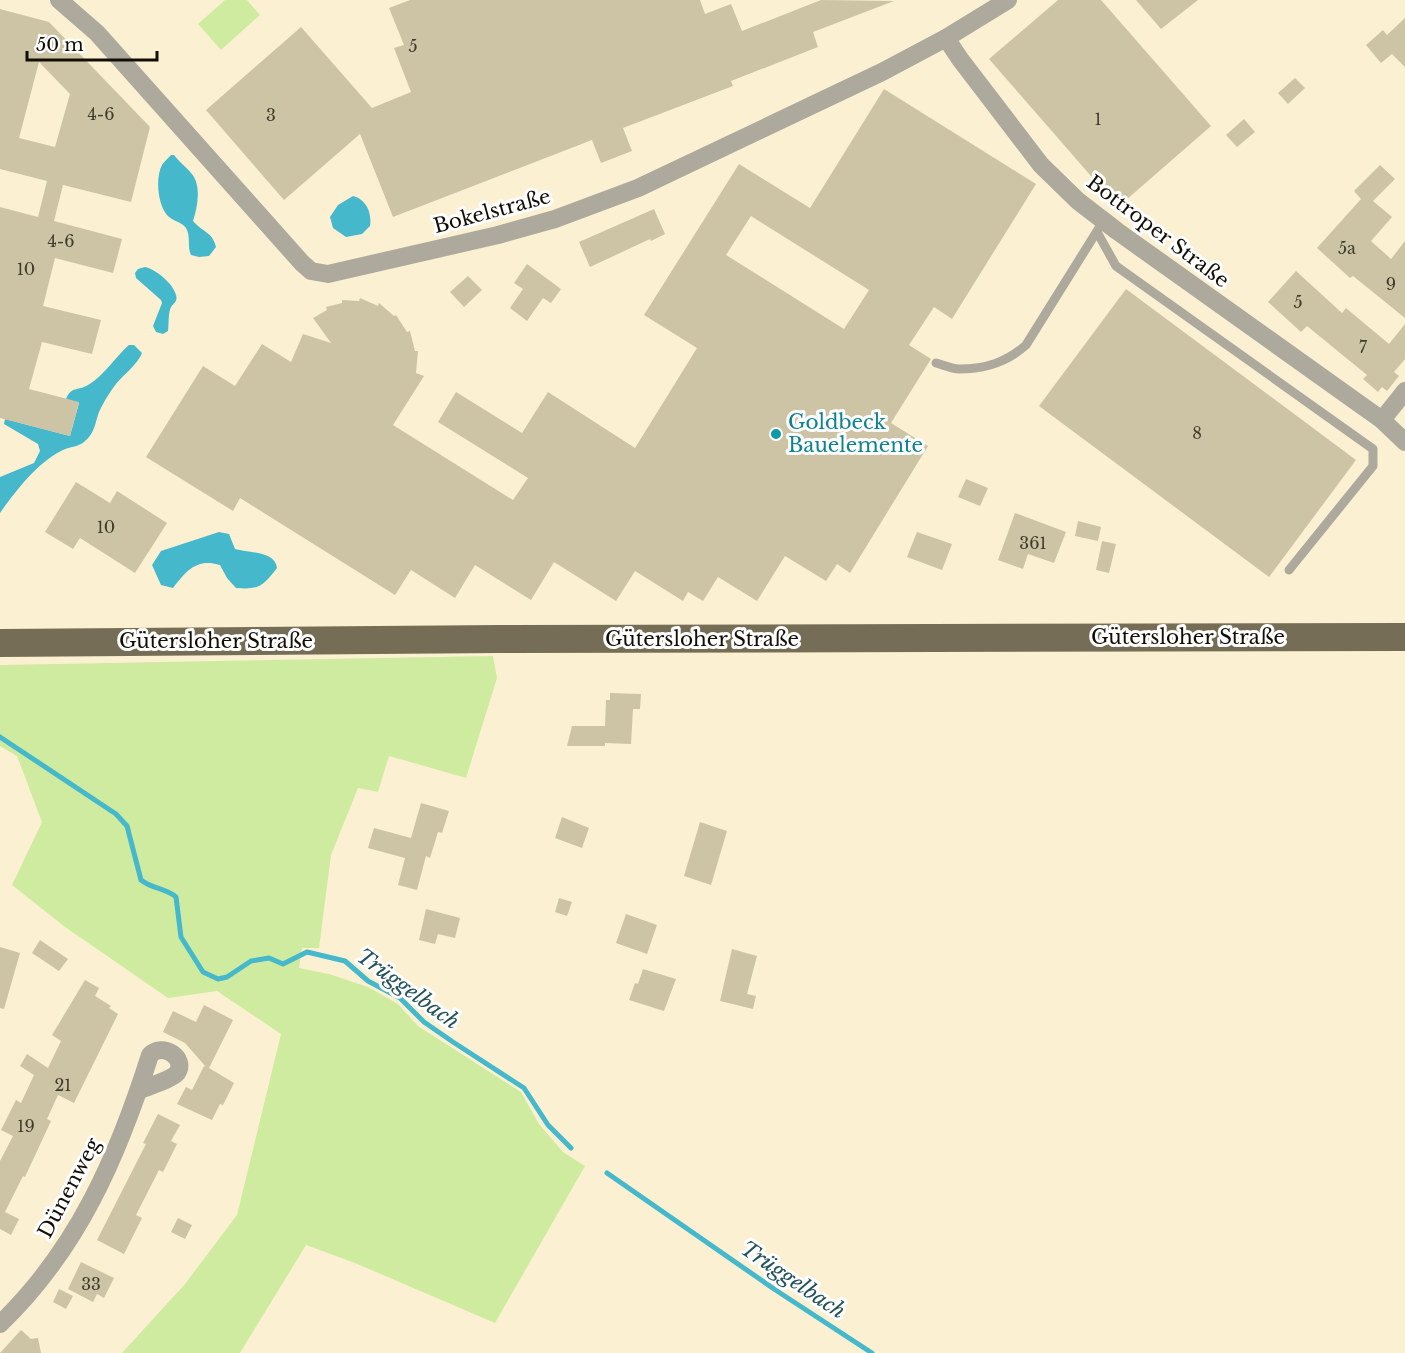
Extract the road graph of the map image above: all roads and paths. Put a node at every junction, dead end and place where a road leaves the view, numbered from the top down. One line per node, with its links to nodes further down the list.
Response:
1 (59, 0): 3 (street, Bokelstraße)
2 (1008, 0): 3 (street, Bokelstraße)
3 (946, 38): 4 (street, Bottroper Straße)
4 (1100, 226): 5 (lane); 7 (street, Bottroper Straße); 9 (lane)
5 (936, 363)
6 (1405, 391): 7 (street)
7 (1382, 420): 8 (street, Bottroper Straße)
8 (1405, 442)
9 (1289, 570)
10 (1405, 637): 11 (main road, Gütersloher Straße)
11 (0, 643)
12 (138, 1091): 13 (street, Dünenweg)
13 (0, 1324)

